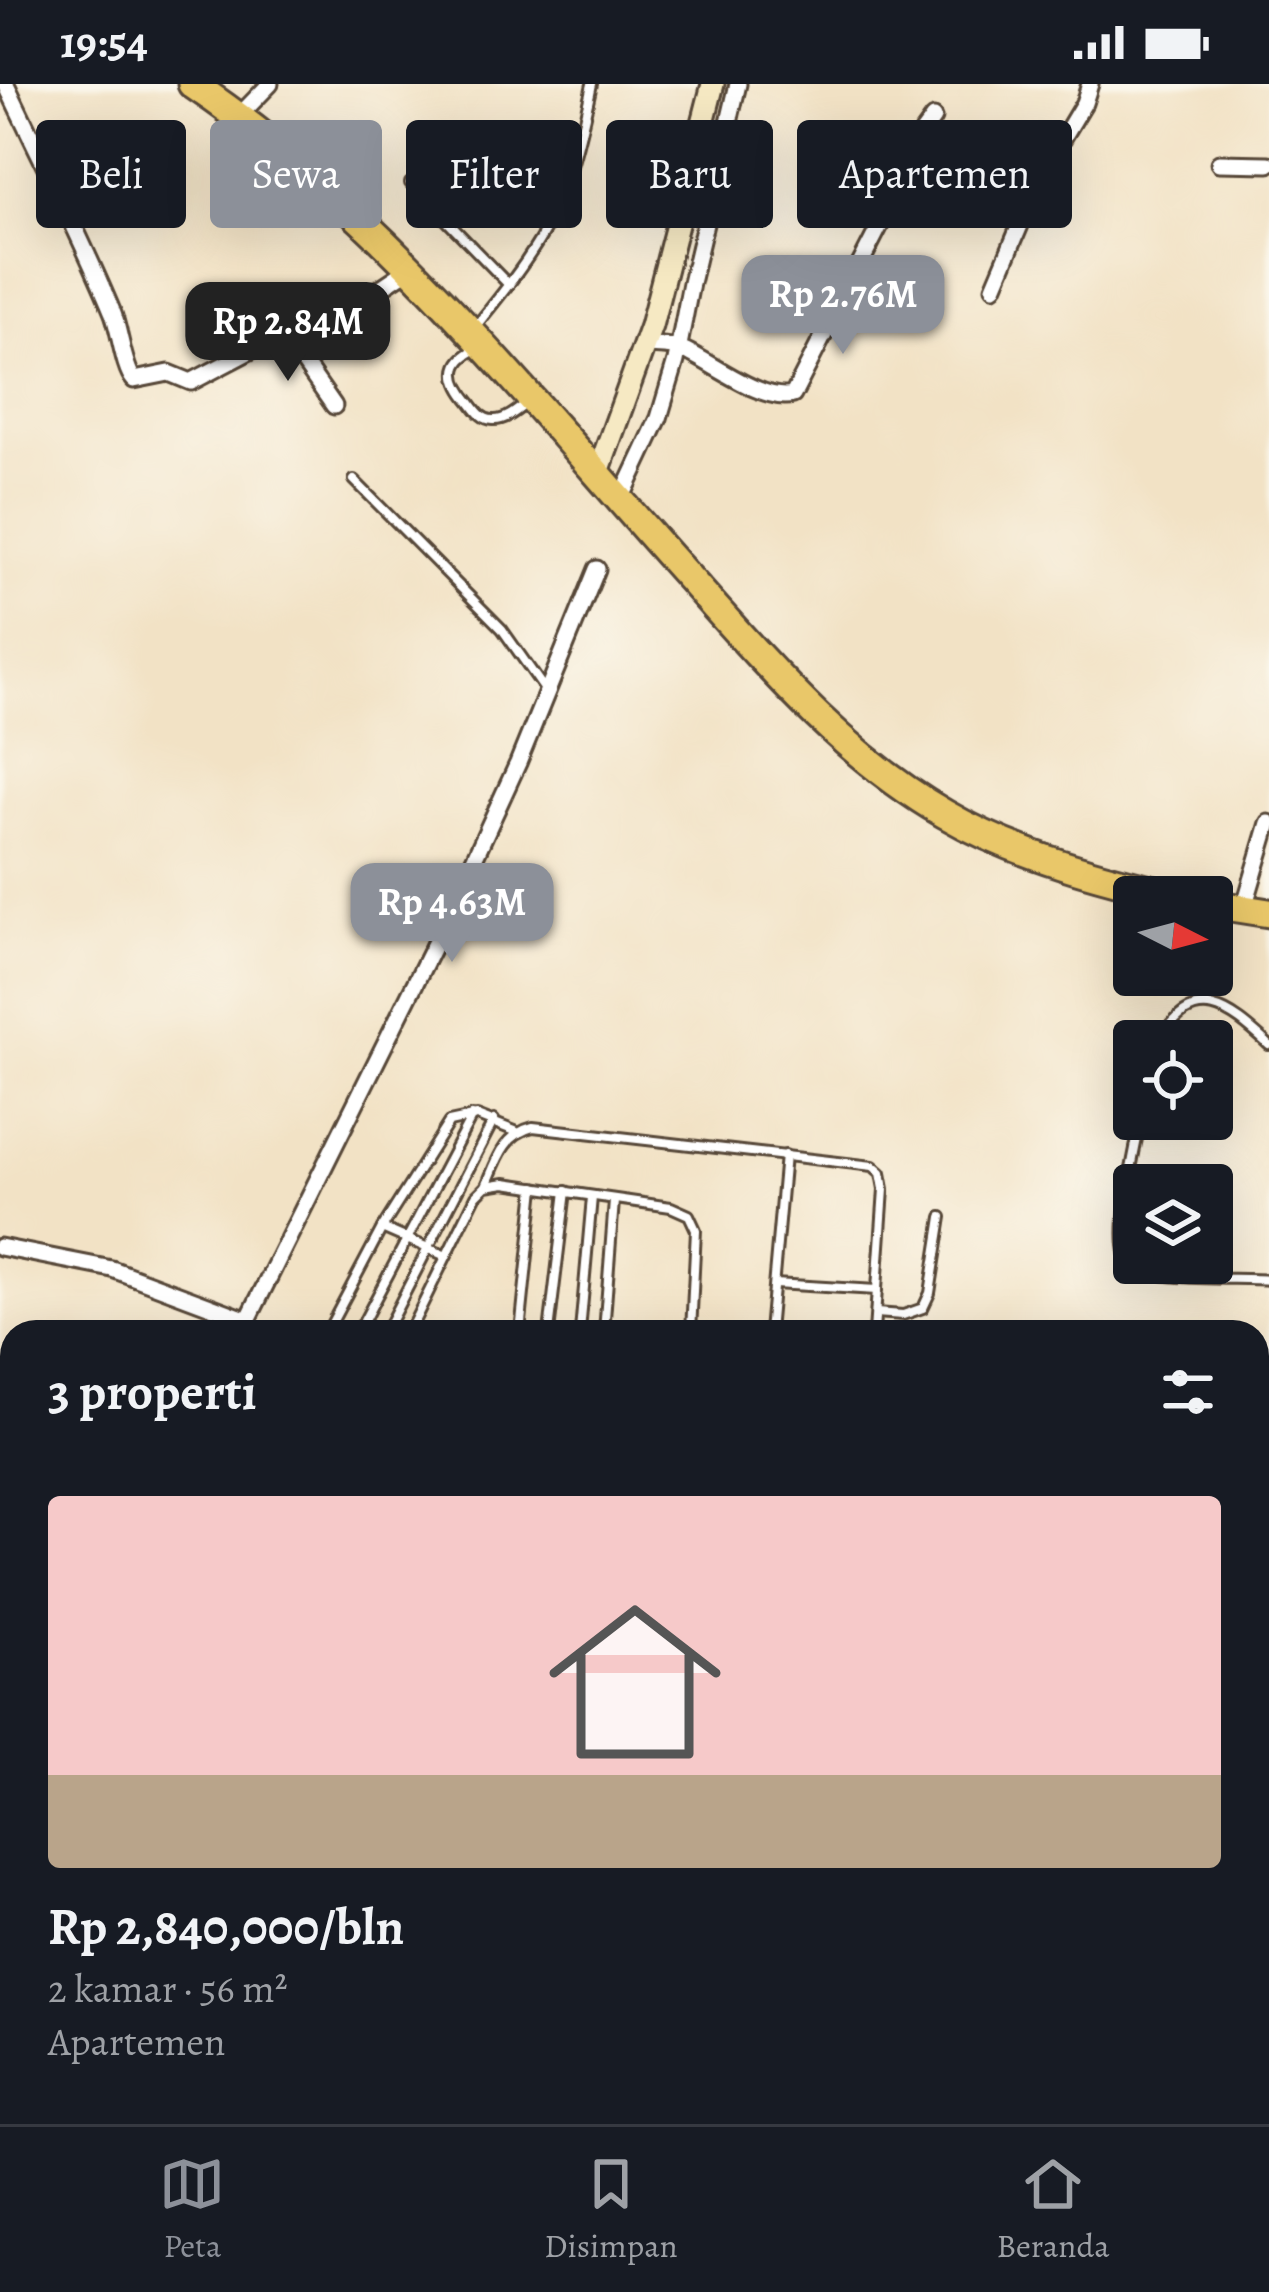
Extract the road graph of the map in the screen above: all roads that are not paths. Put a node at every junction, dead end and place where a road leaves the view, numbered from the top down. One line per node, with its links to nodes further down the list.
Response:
1 (6, 84): 16 (street)
2 (192, 84): 8 (highway)
3 (270, 84): 8 (street)
4 (592, 84): 14 (lane)
5 (713, 84): 18 (street)
6 (738, 84): 19 (street)
7 (1090, 84): 15 (street)
8 (238, 117): 13 (highway)
9 (933, 118): 19 (street)
10 (1219, 163): 11 (street)
11 (1269, 164)
12 (454, 228): 14 (lane)
13 (409, 269): 16 (street); 17 (highway)
14 (509, 285): 17 (lane)
15 (994, 286)
16 (284, 334): 21 (street)
17 (477, 339): 20 (highway); 20 (lane)
18 (645, 345): 19 (street); 22 (street)
19 (679, 347): 24 (street)
20 (530, 401): 22 (highway)
21 (334, 406)
22 (597, 475): 24 (highway)
23 (354, 479): 26 (lane)
24 (620, 501): 28 (highway)
25 (596, 569): 26 (street)
26 (545, 692): 53 (street)
27 (1269, 823): 29 (street)
28 (1113, 879)
29 (1256, 912)
30 (1175, 1020): 31 (lane)
31 (1269, 1045)
32 (472, 1116): 33 (lane); 43 (lane); 44 (lane)
33 (494, 1120): 34 (lane); 46 (lane)
34 (516, 1132): 36 (lane); 37 (lane)
35 (1138, 1140): 48 (lane)
36 (785, 1155): 49 (lane); 50 (lane)
37 (486, 1186): 38 (lane); 47 (lane)
38 (535, 1186): 39 (lane); 58 (lane)
39 (566, 1191): 40 (lane); 59 (lane)
40 (592, 1197): 41 (lane); 60 (lane)
41 (614, 1201): 61 (lane); 62 (lane)
42 (941, 1217): 51 (lane)
43 (382, 1228): 44 (lane); 54 (lane)
44 (407, 1239): 46 (lane); 55 (lane)
45 (0, 1247): 52 (street)
46 (428, 1248): 47 (lane); 56 (lane)
47 (446, 1256): 57 (lane)
48 (1269, 1280)
49 (773, 1284): 50 (lane); 63 (lane)
50 (878, 1291): 51 (lane)
51 (876, 1313): 64 (lane)
52 (231, 1320)
53 (248, 1320)
54 (333, 1320)
55 (364, 1320)
56 (391, 1320)
57 (415, 1320)
58 (521, 1320)
59 (550, 1320)
60 (581, 1320)
61 (605, 1320)
62 (692, 1320)
63 (770, 1320)
64 (875, 1320)

